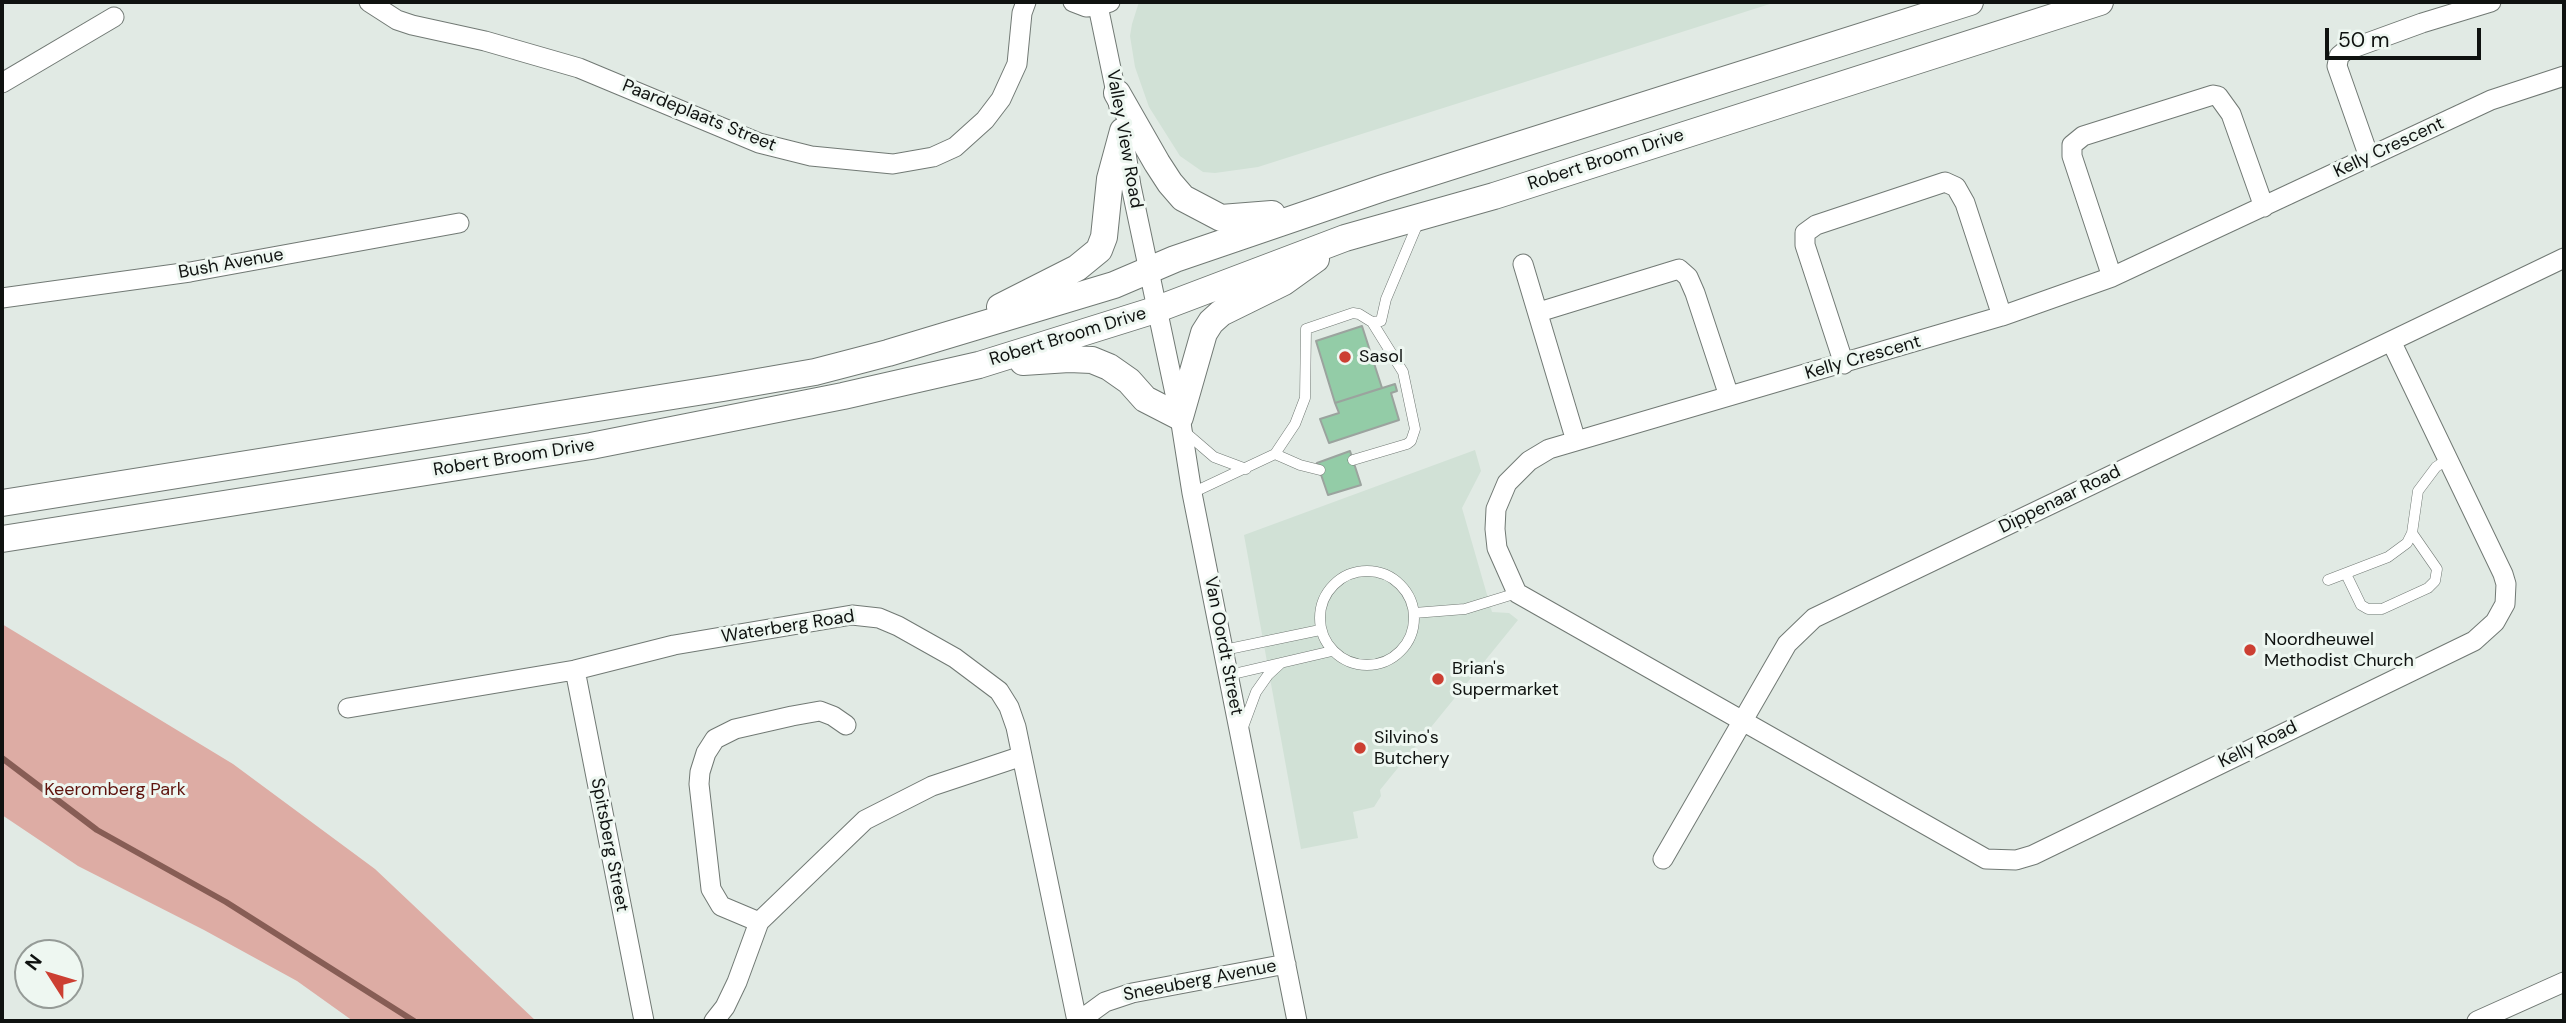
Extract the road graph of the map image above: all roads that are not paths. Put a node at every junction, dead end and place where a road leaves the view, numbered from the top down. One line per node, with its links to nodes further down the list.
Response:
1 (369, 2): 2 (street, Paardeplaats Street)
2 (1026, 2)
3 (1073, 2): 7 (street, Valley View Road)
4 (1970, 2): 14 (street, Robert Broom Drive)
5 (2100, 2): 16 (street, Robert Broom Drive)
6 (2491, 2): 13 (street)
7 (1105, 4): 11 (street, Valley View Road)
8 (114, 17): 10 (street)
9 (2564, 76): 13 (street, Kelly Crescent)
10 (2, 83)
11 (1117, 93): 12 (street, Valley View Road); 14 (street)
12 (1123, 131): 21 (street, Valley View Road); 28 (street)
13 (2369, 157): 15 (street, Kelly Crescent)
14 (1383, 188): 21 (street, Robert Broom Drive)
15 (2264, 207): 22 (street, Kelly Crescent); 22 (street)
16 (1419, 219): 18 (street, Robert Broom Drive); 27 (lane)
17 (459, 223): 23 (street, Bush Avenue)
18 (1345, 238): 24 (street, Robert Broom Drive); 33 (street)
19 (2564, 258): 29 (street, Dippenaar Road)
20 (1523, 264): 25 (street)
21 (1148, 272): 24 (street, Van Oordt Street); 28 (street, Robert Broom Drive)
22 (2112, 277): 26 (street, Kelly Crescent)
23 (2, 298)
24 (1155, 310): 31 (street, Robert Broom Drive); 33 (street, Van Oordt Street)
25 (1539, 312): 32 (street); 34 (street)
26 (2001, 316): 30 (street, Kelly Crescent); 30 (street)
27 (1372, 321): 35 (lane); 37 (lane)
28 (936, 339): 41 (street, Robert Broom Drive)
29 (2391, 341): 36 (street, Kelly Road); 55 (street, Dippenaar Road)
30 (1844, 364): 32 (street, Kelly Crescent)
31 (979, 365): 33 (street); 43 (street, Robert Broom Drive)
32 (1728, 396): 34 (street, Kelly Crescent)
33 (1181, 423): 38 (lane); 40 (street, Van Oordt Street)
34 (1576, 442): 46 (street, Kelly Crescent)
35 (1275, 454): 38 (lane); 39 (lane)
36 (2448, 459): 42 (lane); 55 (street, Kelly Road)
37 (1353, 460)
38 (1246, 470): 40 (lane)
39 (1320, 470)
40 (1192, 493): 49 (street, Van Oordt Street)
41 (2, 503)
42 (2412, 533): 44 (lane); 44 (lane)
43 (2, 539)
44 (2346, 574): 45 (lane)
45 (2328, 580)
46 (1517, 593): 47 (lane); 55 (street)
47 (1414, 613): 48 (lane); 50 (lane)
48 (1320, 630): 49 (lane); 50 (lane)
49 (1224, 650): 53 (street, Van Oordt Street)
50 (1332, 651): 51 (lane)
51 (1282, 663): 53 (lane); 57 (lane)
52 (575, 670): 54 (street, Waterberg Road); 58 (street, Waterberg Road); 63 (street, Spitsberg Street)
53 (1229, 675): 57 (street, Van Oordt Street)
54 (348, 708)
55 (1742, 722): 59 (street, Dippenaar Road)
56 (846, 725): 60 (street)
57 (1241, 735): 61 (street, Van Oordt Street)
58 (1022, 756): 60 (street); 65 (street, Waterberg Road)
59 (1663, 859)
60 (759, 922): 64 (street)
61 (1286, 964): 65 (street, Sneeuberg Avenue); 66 (street, Van Oordt Street)
62 (2564, 982): 67 (street)
63 (644, 1021)
64 (714, 1021)
65 (1078, 1021)
66 (1297, 1021)
67 (2477, 1021)

